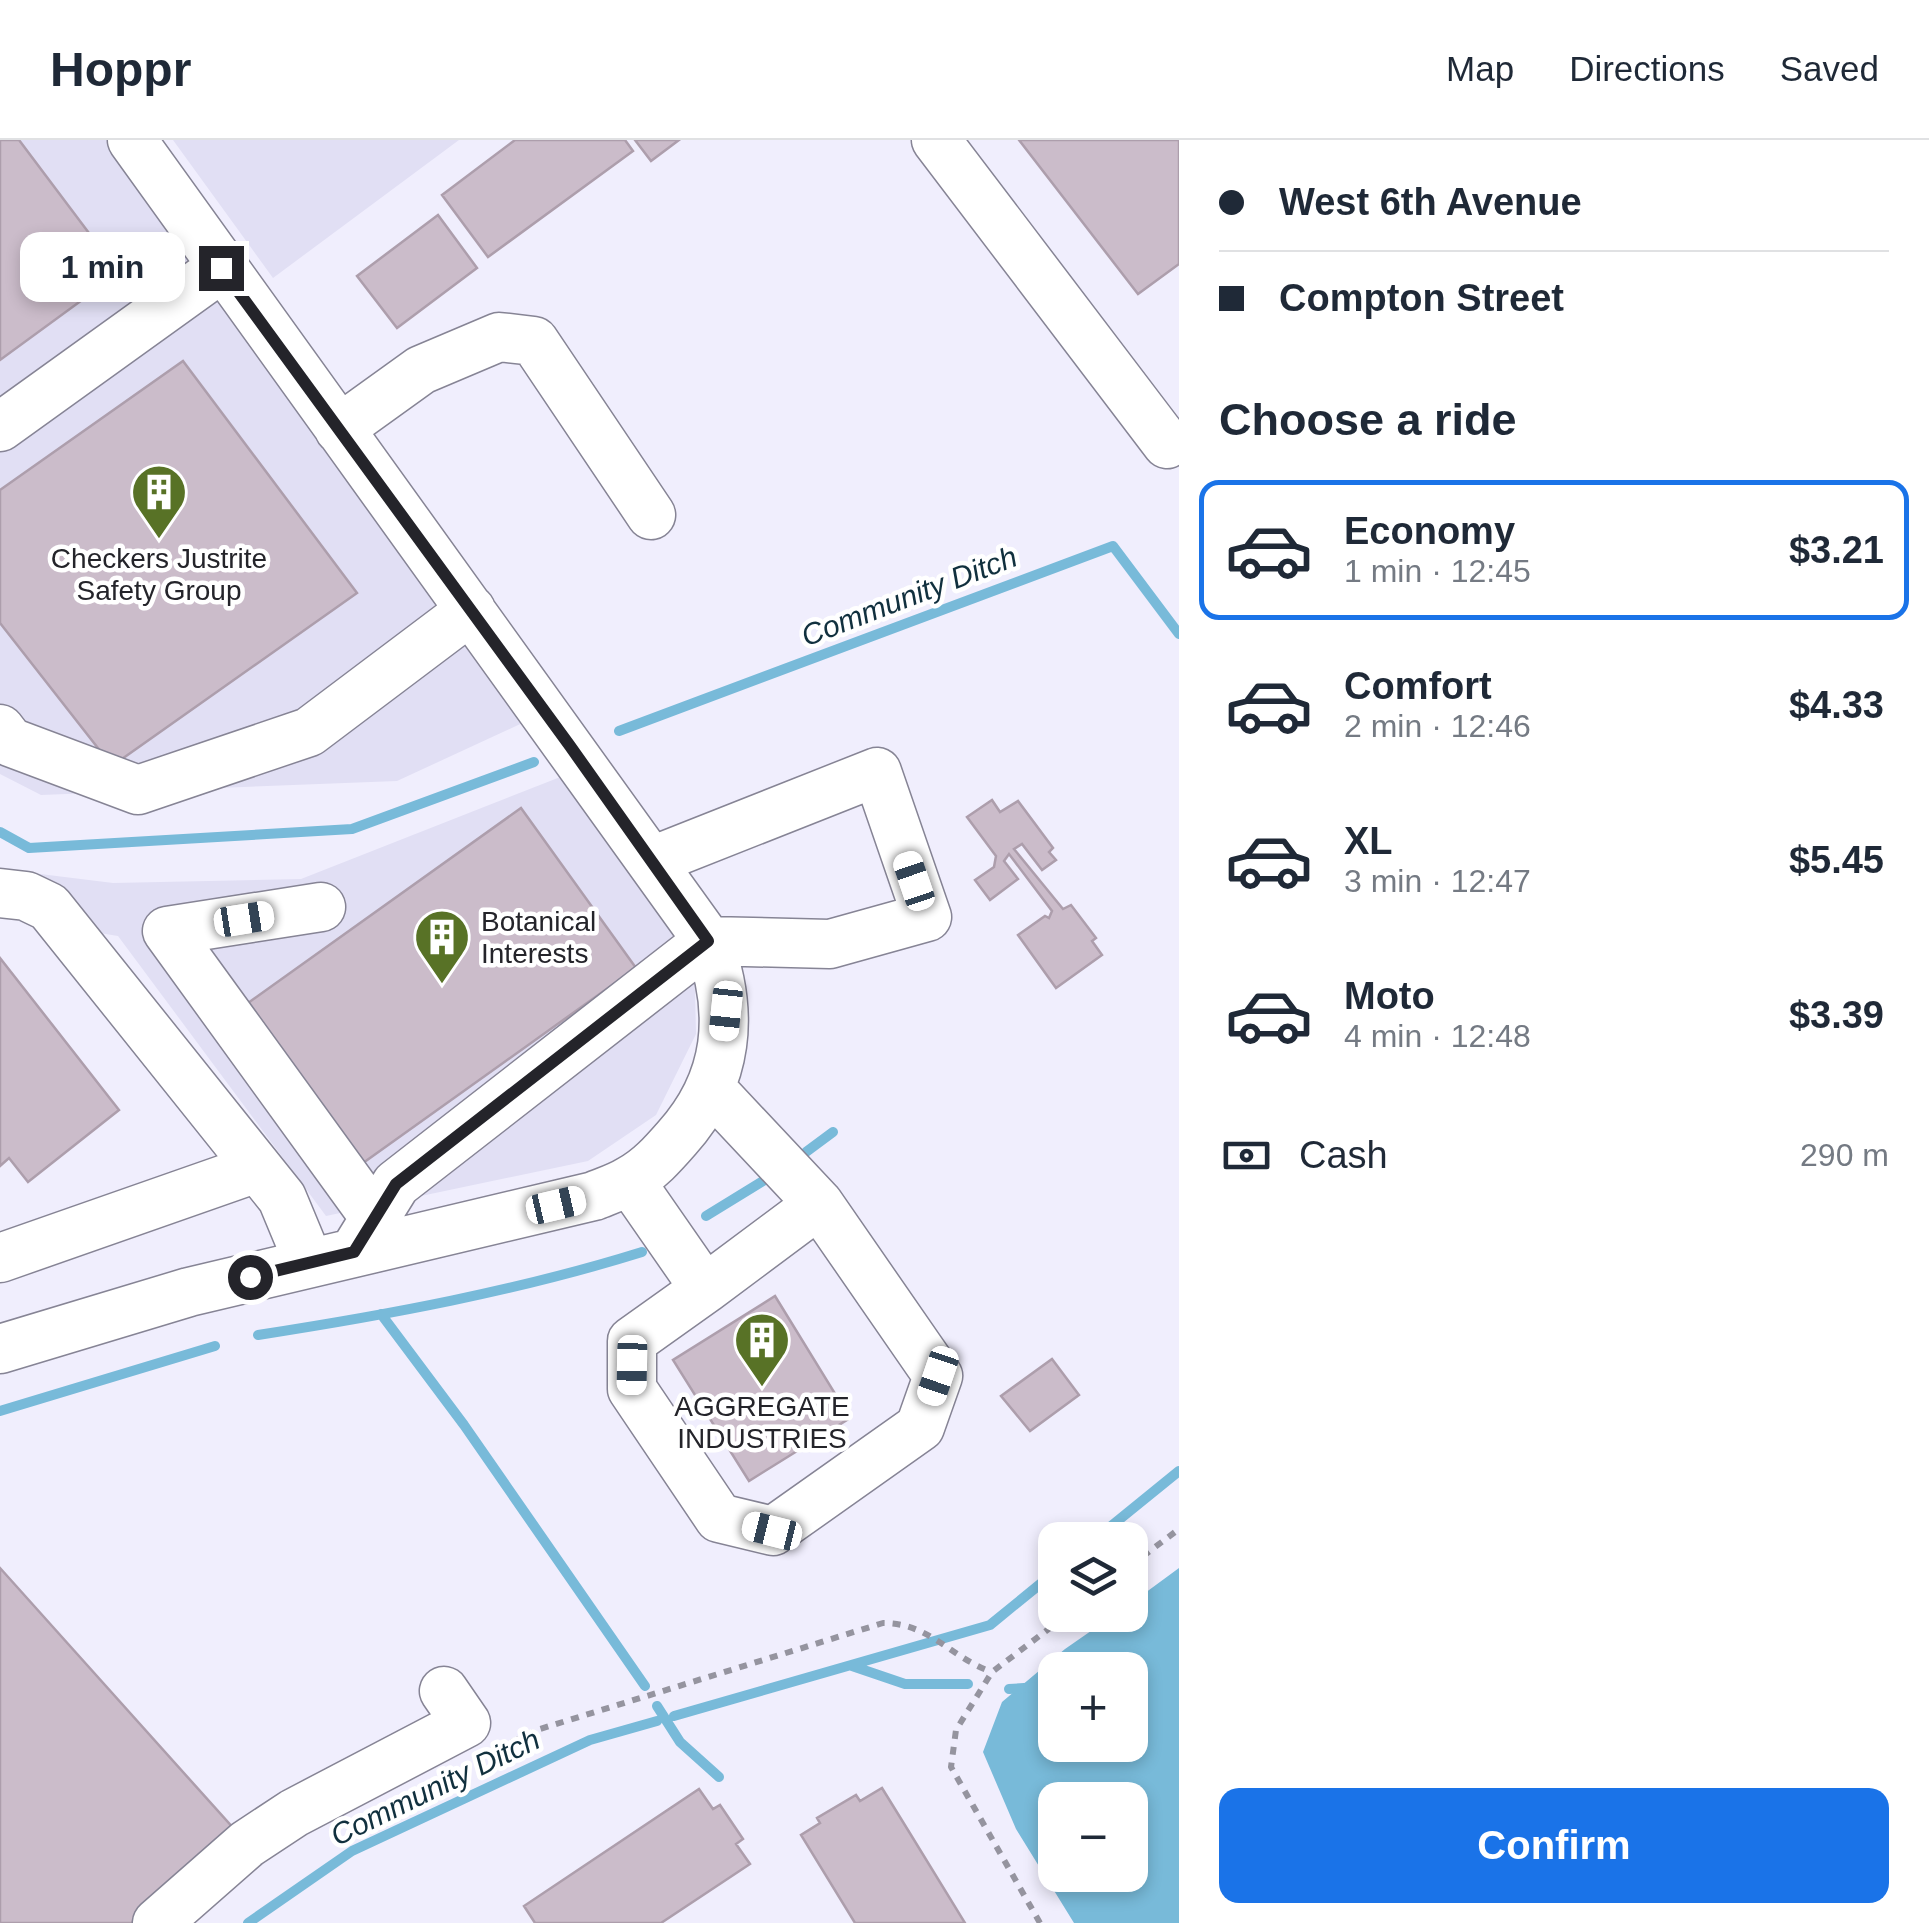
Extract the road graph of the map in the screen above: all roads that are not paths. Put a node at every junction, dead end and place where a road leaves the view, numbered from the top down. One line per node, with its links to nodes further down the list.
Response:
1 (132, 140): 3 (street)
2 (936, 140): 6 (street)
3 (221, 268): 4 (street); 5 (street)
4 (0, 427)
5 (338, 429): 7 (street); 8 (street)
6 (1175, 446)
7 (651, 515)
8 (471, 610): 9 (street); 10 (street)
9 (0, 729)
10 (652, 861): 13 (street); 13 (street)
11 (0, 893): 15 (street)
12 (321, 907): 18 (street)
13 (708, 941): 14 (street); 18 (street)
14 (710, 1089): 16 (street); 17 (street)
15 (257, 1168): 19 (street); 20 (street)
16 (630, 1181): 18 (street); 21 (street)
17 (819, 1204): 21 (street); 21 (street)
18 (365, 1235): 20 (street)
19 (0, 1258)
20 (309, 1263): 22 (street)
21 (705, 1288)
22 (0, 1349)
23 (444, 1692): 24 (street)
24 (158, 1923)

